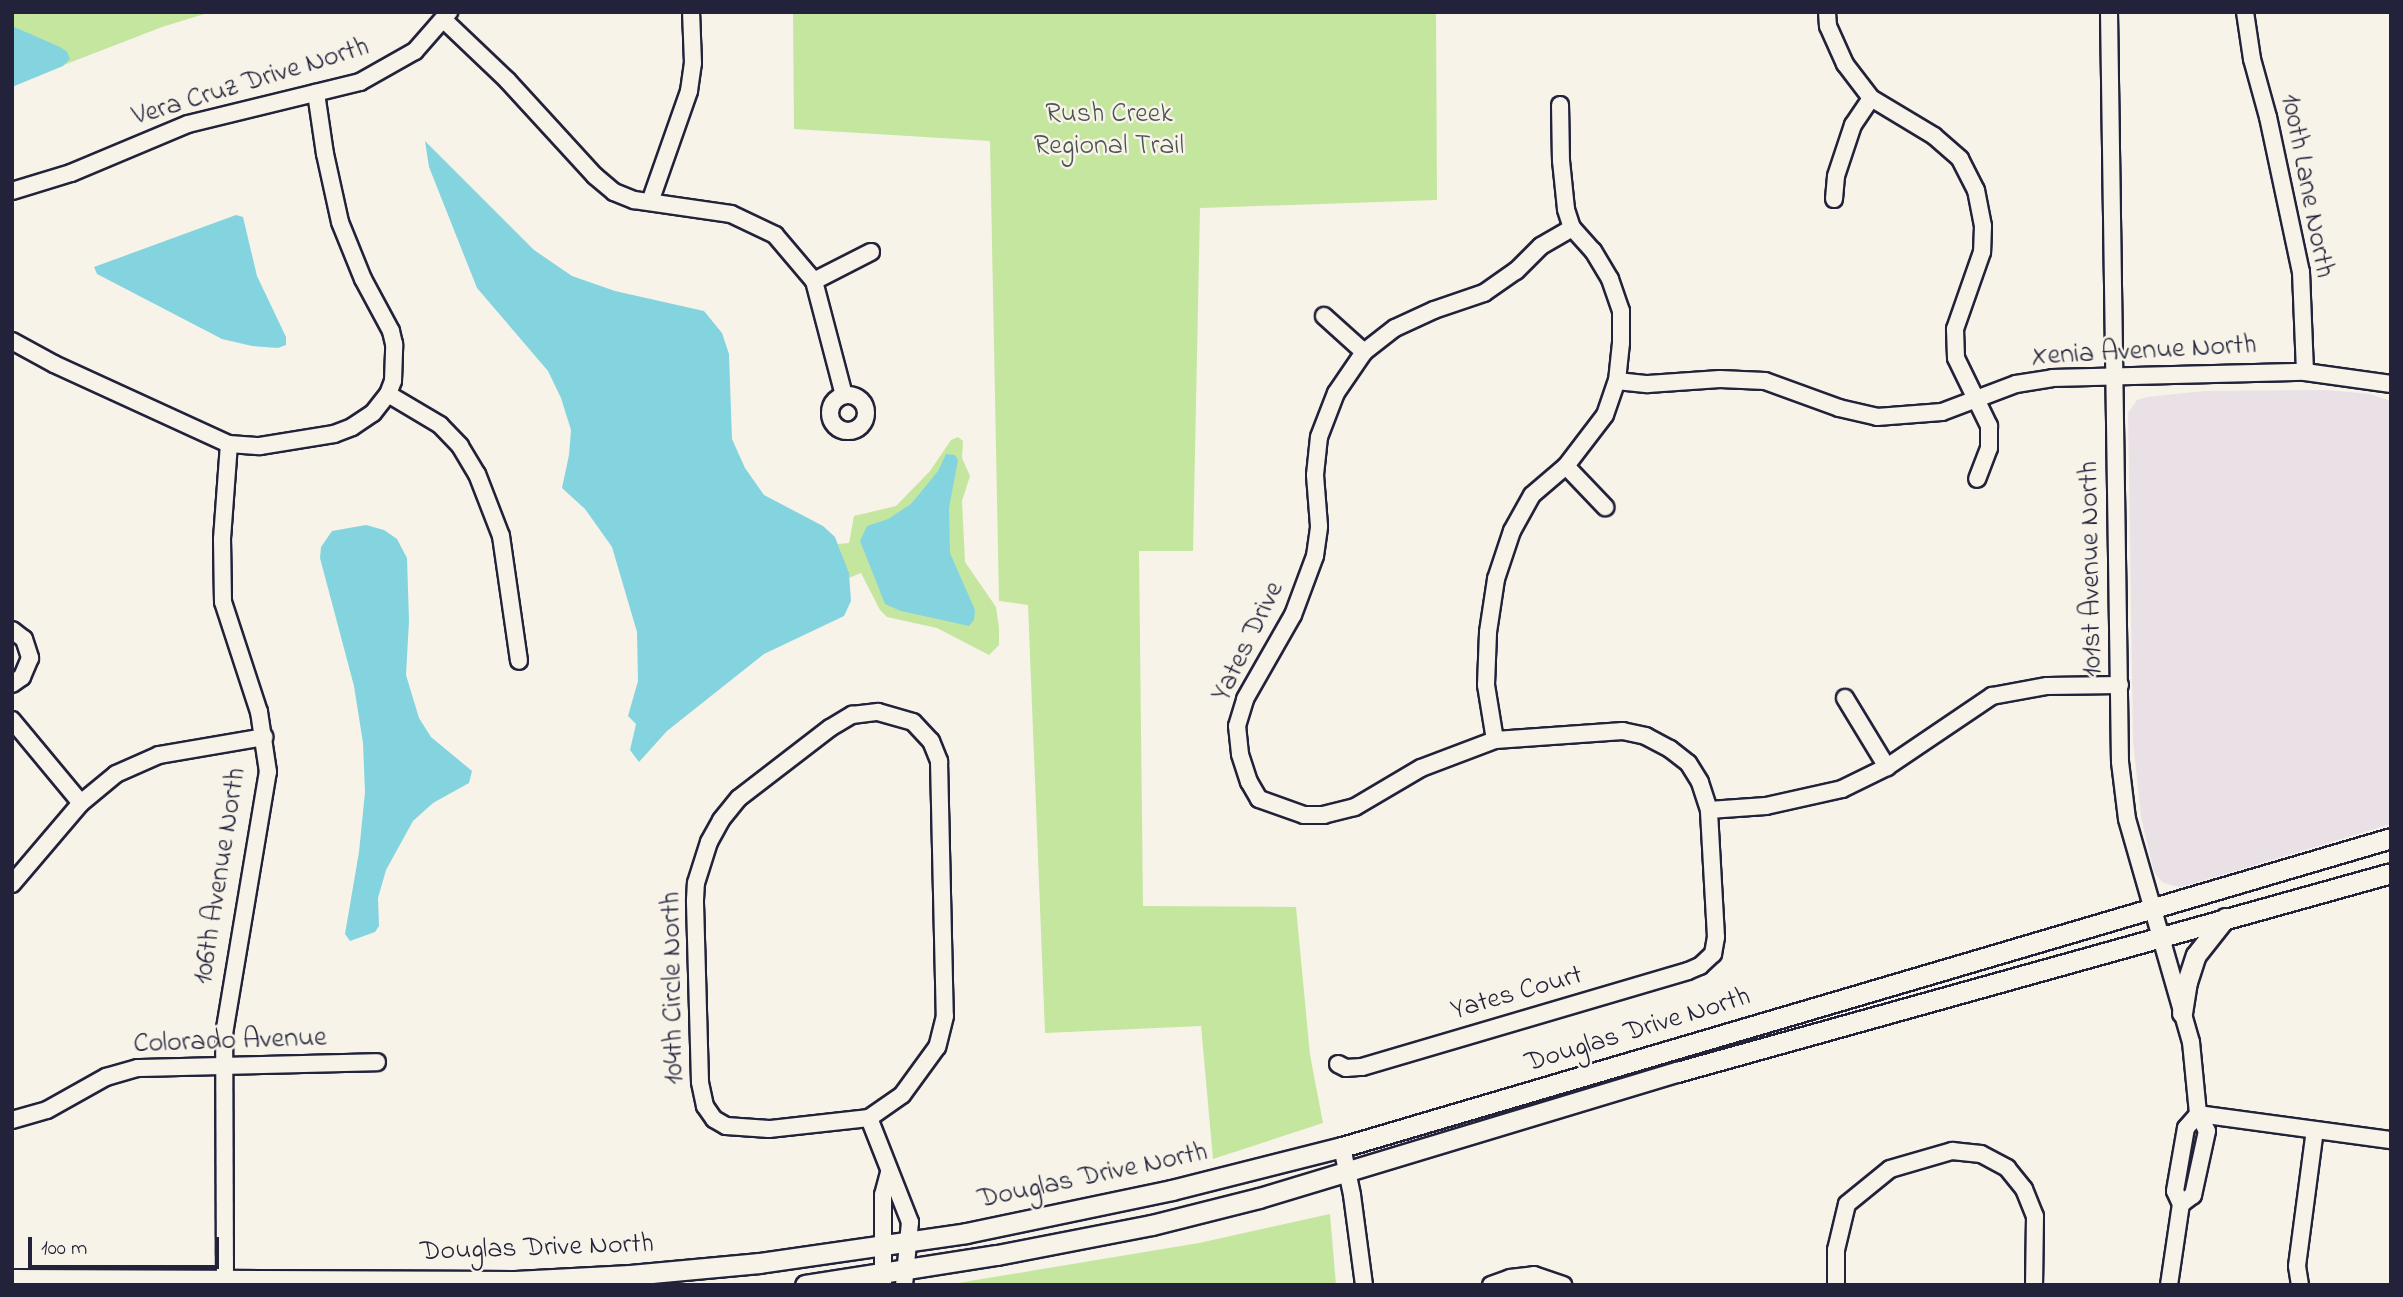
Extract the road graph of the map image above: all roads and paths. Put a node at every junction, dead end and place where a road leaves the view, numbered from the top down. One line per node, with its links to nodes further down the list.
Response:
1 (691, 12): 11 (street)
2 (1827, 12): 7 (street)
3 (2109, 12): 19 (street, 101st Avenue North)
4 (2245, 12): 18 (street, 100th Lane North)
5 (447, 16): 6 (street, Vera Cruz Drive North); 11 (street)
6 (316, 93): 9 (street, Vera Cruz Drive North); 22 (street)
7 (1871, 98): 10 (street); 24 (street)
8 (1560, 105): 12 (street)
9 (12, 191)
10 (1834, 199)
11 (650, 202): 14 (street)
12 (1572, 228): 17 (street, Yates Drive); 20 (street)
13 (871, 252): 14 (street)
14 (814, 281): 23 (street)
15 (1324, 316): 17 (street)
16 (12, 341): 25 (street)
17 (1364, 352): 36 (street, Yates Drive)
18 (2305, 372): 19 (street, Xenia Avenue North); 21 (street, Xenia Avenue North)
19 (2114, 375): 24 (street, Xenia Avenue North); 32 (street, 101st Avenue North)
20 (1617, 381): 24 (street, Xenia Avenue North); 26 (street)
21 (2391, 384)
22 (388, 394): 25 (street); 30 (street)
23 (844, 395)
24 (1974, 398): 27 (street)
25 (229, 444): 35 (street, 106th Avenue North)
26 (1566, 466): 28 (street); 36 (street)
27 (1977, 480)
28 (1605, 508)
29 (12, 630): 31 (street)
30 (519, 661)
31 (12, 684)
32 (2120, 685): 37 (street); 43 (street, 101st Avenue North)
33 (1845, 698): 37 (street)
34 (12, 720): 38 (street)
35 (264, 737): 38 (street); 50 (street, 106th Avenue North)
36 (1495, 740): 39 (street, Yates Drive)
37 (1887, 767): 39 (street)
38 (81, 803): 42 (street)
39 (1709, 810): 46 (street, Yates Drive)
40 (2391, 838): 43 (main road, Douglas Drive North)
41 (2391, 873): 44 (main road, Douglas Drive North)
42 (12, 884)
43 (2151, 911): 45 (street, 101st Avenue North); 56 (main road, Douglas Drive North)
44 (2225, 918): 45 (main road, Douglas Drive North); 47 (main road)
45 (2158, 936): 47 (street, 101st Avenue North); 57 (main road, Douglas Drive North)
46 (1708, 961): 49 (street, Yates Court)
47 (2182, 1013): 51 (street, 101st Avenue North)
48 (377, 1062): 50 (street, Colorado Avenue)
49 (1338, 1064)
50 (223, 1067): 53 (street, Colorado Avenue); 63 (street, 106th Avenue North)
51 (2198, 1114): 54 (street); 71 (street, 101st Avenue North)
52 (869, 1118): 52 (street, 104th Circle North); 58 (street)
53 (12, 1119)
54 (2315, 1130): 55 (street); 72 (street)
55 (2391, 1140)
56 (1342, 1147): 57 (street); 59 (main road, Douglas Drive North)
57 (1347, 1171): 61 (main road, Douglas Drive North); 66 (street)
58 (889, 1173): 59 (street); 60 (street)
59 (909, 1243): 60 (main road, Douglas Drive North); 61 (street)
60 (882, 1247): 63 (main road, Douglas Drive North); 64 (street)
61 (905, 1278): 64 (main road, Douglas Drive North)
62 (12, 1279): 63 (main road, Douglas Drive North)
63 (225, 1280)
64 (883, 1280): 65 (main road, Douglas Drive North)
65 (805, 1285)
66 (1364, 1285)
67 (1491, 1285): 68 (street)
68 (1563, 1285)
69 (1836, 1285): 70 (street)
70 (2034, 1285)
71 (2169, 1285)
72 (2300, 1285)

